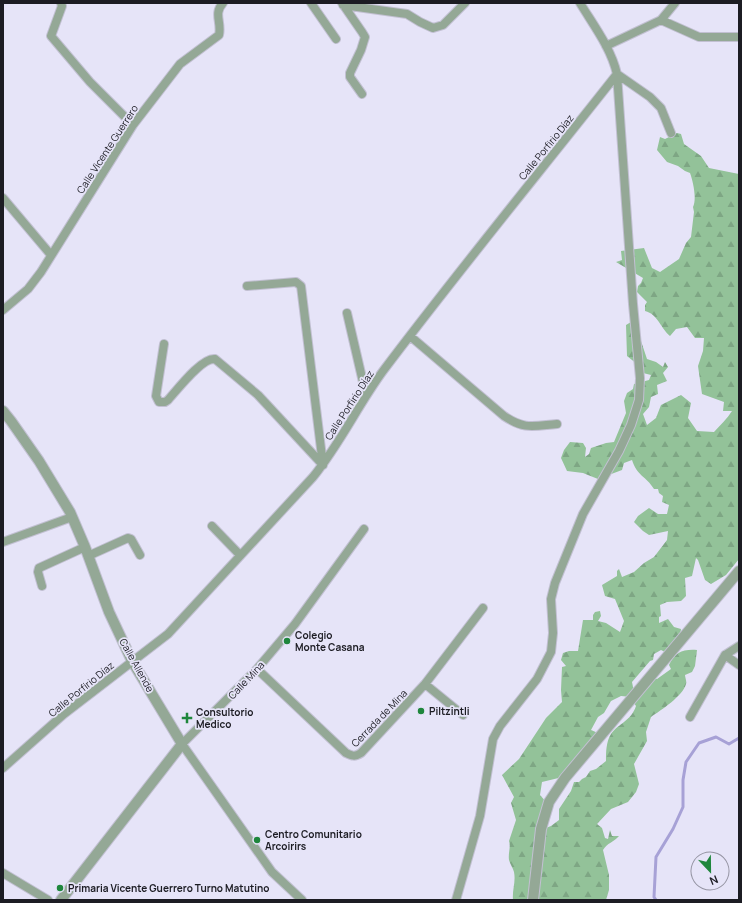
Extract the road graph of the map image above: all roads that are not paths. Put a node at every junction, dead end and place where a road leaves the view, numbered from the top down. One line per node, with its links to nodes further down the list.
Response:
1 (61, 3): 14 (street)
2 (223, 3): 14 (street, Calle Vicente Guerrero)
3 (311, 3): 10 (street)
4 (465, 3): 7 (street)
5 (580, 3): 11 (street)
6 (675, 3): 8 (street)
7 (343, 4): 13 (street)
8 (661, 20): 9 (street); 11 (street)
9 (739, 37)
10 (336, 39)
11 (606, 46): 12 (street)
12 (617, 74): 15 (street); 21 (street, Calle Porfirio Díaz); 51 (street)
13 (362, 94)
14 (133, 125): 17 (street, Calle Vicente Guerrero)
15 (671, 133)
16 (3, 198): 17 (street)
17 (51, 255): 19 (street, Calle Vicente Guerrero)
18 (247, 286): 26 (street)
19 (3, 310)
20 (347, 313): 23 (street)
21 (410, 336): 23 (street, Calle Porfirio Díaz); 25 (street)
22 (164, 344): 26 (street)
23 (366, 395): 26 (street, Calle Porfirio Díaz)
24 (3, 411): 27 (street, Calle Allende)
25 (557, 424)
26 (323, 465): 32 (street, Calle Porfirio Díaz)
27 (72, 517): 30 (street); 31 (street, Calle Allende)
28 (212, 526): 32 (street)
29 (364, 529): 41 (street, Calle Mina)
30 (3, 542)
31 (87, 552): 33 (street); 35 (street); 39 (street, Calle Allende)
32 (240, 555): 39 (street, Calle Porfirio Díaz)
33 (140, 556)
34 (739, 571): 52 (street)
35 (42, 586)
36 (483, 608): 42 (street, Cerrada de Mina)
37 (739, 646): 38 (street)
38 (725, 655): 40 (street); 44 (street)
39 (132, 661): 45 (street, Calle Allende); 46 (street, Calle Porfirio Díaz)
40 (739, 665)
41 (257, 669): 42 (street, Cerrada de Mina); 45 (street, Calle Mina)
42 (425, 684): 43 (street)
43 (463, 715)
44 (690, 716)
45 (182, 744): 49 (street, Calle Mina); 50 (street, Calle Allende)
46 (3, 768)
47 (3, 872): 48 (street)
48 (48, 900)
49 (61, 900)
50 (302, 900)
51 (456, 900)
52 (532, 900)

